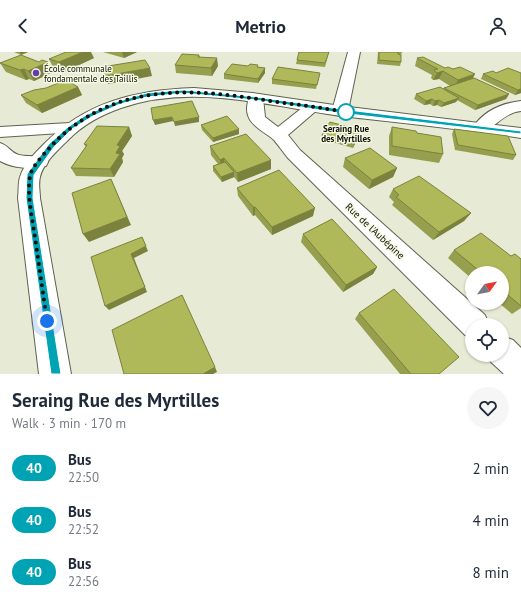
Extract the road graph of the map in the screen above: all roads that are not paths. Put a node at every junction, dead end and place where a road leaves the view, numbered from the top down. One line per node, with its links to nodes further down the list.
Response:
1 (354, 52): 5 (street)
2 (256, 98): 4 (street); 7 (street); 10 (street, Rue de l'Aubépine)
3 (521, 106): 6 (street)
4 (312, 107): 5 (street); 10 (street)
5 (340, 111): 6 (street)
6 (481, 127): 9 (street)
7 (70, 128): 8 (street); 12 (street)
8 (0, 132)
9 (521, 133)
10 (278, 135): 13 (street, Rue de l'Aubépine)
11 (0, 148): 12 (street)
12 (39, 162): 16 (street)
13 (468, 318)
14 (509, 358): 15 (street)
15 (521, 369)
16 (55, 374)

